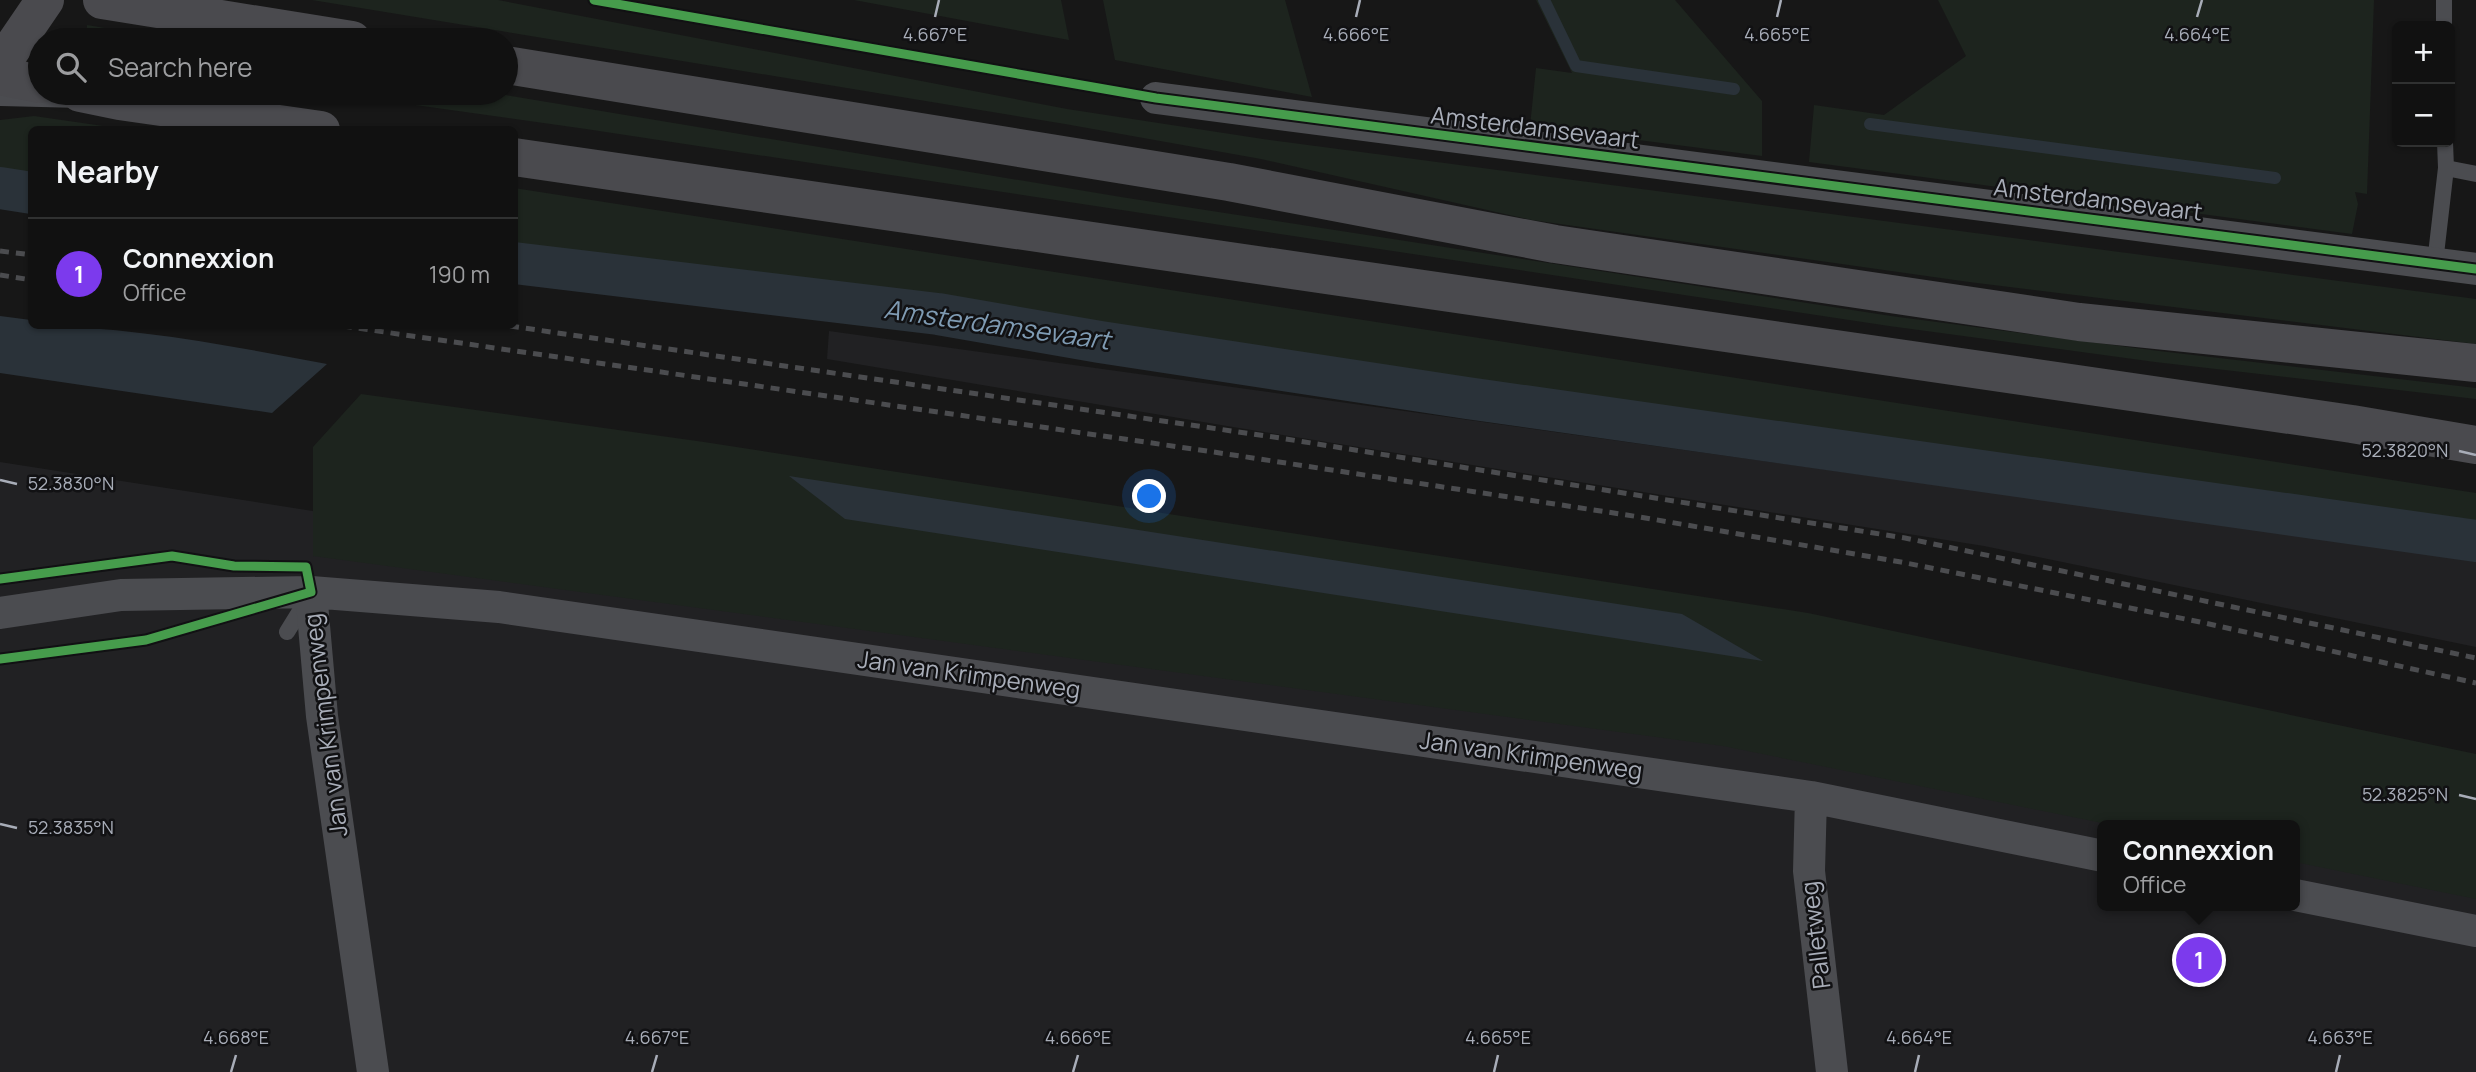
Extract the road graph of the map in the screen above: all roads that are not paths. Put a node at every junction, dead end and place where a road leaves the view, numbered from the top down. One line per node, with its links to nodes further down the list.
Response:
1 (46, 0): 6 (main road)
2 (102, 0): 5 (main road)
3 (2444, 0): 4 (lane)
4 (2444, 21)
5 (277, 28)
6 (0, 66)
7 (518, 67): 21 (main road)
8 (0, 76): 9 (main road)
9 (28, 82)
10 (1156, 97): 19 (street, Amsterdamsevaart)
11 (0, 98): 12 (lane)
12 (28, 99)
13 (147, 105): 14 (main road)
14 (293, 126)
15 (2445, 147): 17 (lane)
16 (518, 158): 22 (main road)
17 (2446, 168): 18 (lane); 19 (lane)
18 (2476, 174)
19 (2435, 263): 20 (street, Amsterdamsevaart)
20 (2476, 269)
21 (2476, 363)
22 (2476, 445)
23 (311, 592): 24 (street); 25 (lane); 26 (street, Jan van Krimpenweg); 30 (street, Jan van Krimpenweg)
24 (0, 613)
25 (287, 632)
26 (1811, 797): 27 (street, Jan van Krimpenweg); 31 (street, Palletweg)
27 (2097, 855)
28 (2300, 895): 29 (street)
29 (2476, 931)
30 (373, 1072)
31 (1832, 1072)

